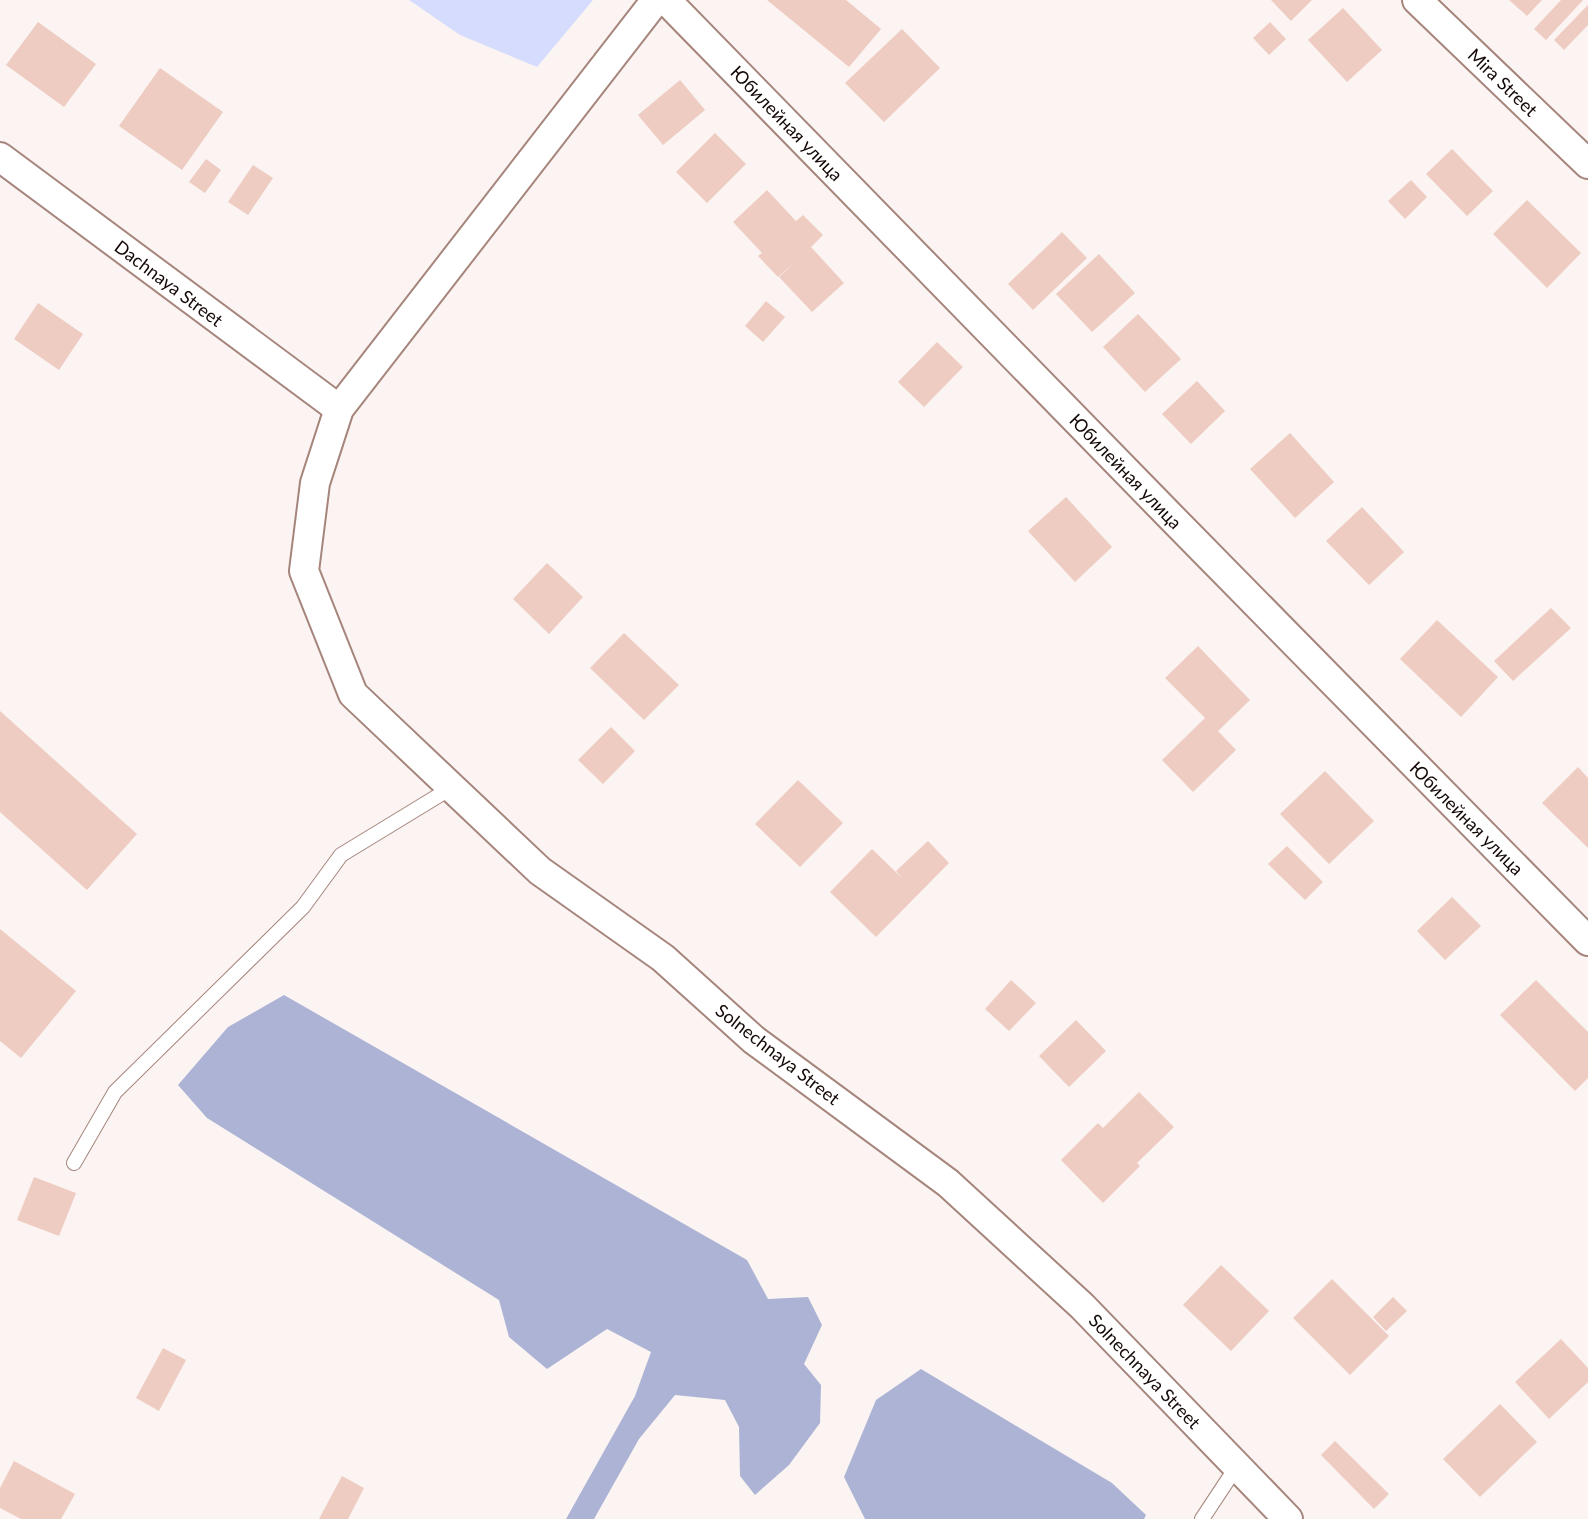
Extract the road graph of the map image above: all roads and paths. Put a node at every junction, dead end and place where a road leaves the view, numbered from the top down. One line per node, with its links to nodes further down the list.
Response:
1 (656, 0): 6 (street)
2 (666, 0): 8 (street, Юбилейная улица)
3 (1417, 0): 5 (street, Mira Street)
4 (0, 157): 6 (street, Dachnaya Street)
5 (1588, 164)
6 (339, 409): 7 (street, Solnechnaya Street)
7 (451, 788): 9 (lane); 10 (street, Solnechnaya Street)
8 (1588, 941)
9 (74, 1163)
10 (1237, 1466): 11 (lane); 12 (street, Solnechnaya Street)
11 (1202, 1519)
12 (1288, 1519)

